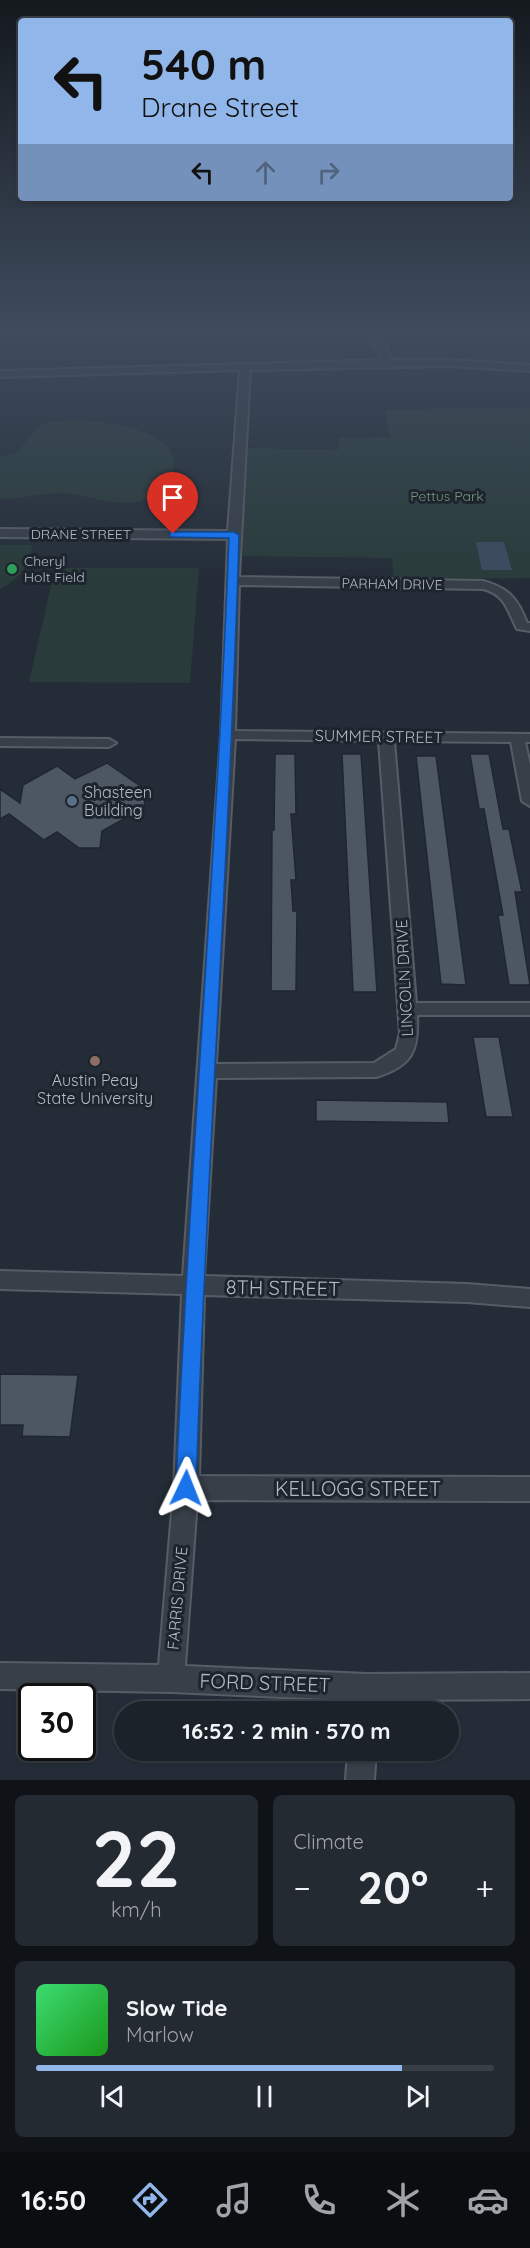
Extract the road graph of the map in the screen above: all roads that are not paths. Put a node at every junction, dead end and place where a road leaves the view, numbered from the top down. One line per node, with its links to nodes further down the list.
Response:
1 (242, 416): 3 (street, FARRIS DRIVE)
2 (0, 533): 3 (street, DRANE STREET)
3 (234, 535): 4 (street, FARRIS DRIVE)
4 (232, 581): 5 (street, PARHAM DRIVE); 6 (street, FARRIS DRIVE)
5 (530, 627)
6 (228, 735): 7 (street, SUMMER STREET); 14 (street, FARRIS DRIVE)
7 (386, 736): 8 (street, SUMMER STREET); 12 (street, LINCOLN DRIVE)
8 (523, 738): 11 (street)
9 (0, 742): 10 (street)
10 (109, 743)
11 (530, 801)
12 (408, 1009): 13 (street); 14 (street, LINCOLN DRIVE)
13 (530, 1011)
14 (208, 1071): 16 (street, FARRIS DRIVE)
15 (0, 1280): 16 (street, 8TH STREET)
16 (193, 1286): 17 (street, 8TH STREET); 18 (street, FARRIS DRIVE)
17 (530, 1298)
18 (186, 1488): 19 (street, KELLOGG STREET); 21 (street, FARRIS DRIVE)
19 (530, 1489)
20 (0, 1676): 21 (street, FORD STREET)
21 (171, 1679): 23 (street, FORD STREET)
22 (530, 1686): 23 (street, FORD STREET)
23 (365, 1699)
24 (361, 1761): 25 (street)
25 (360, 1780)

